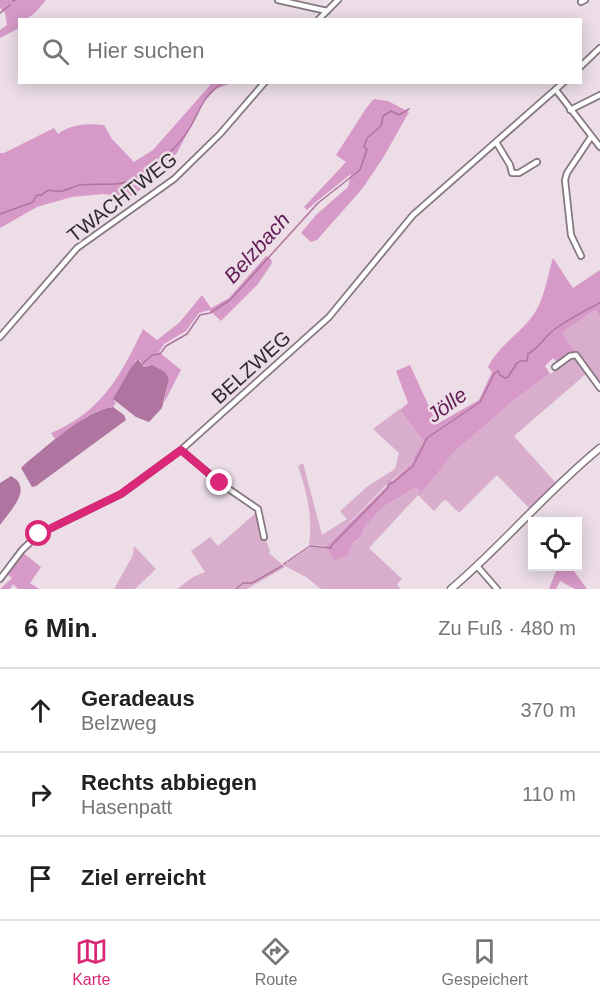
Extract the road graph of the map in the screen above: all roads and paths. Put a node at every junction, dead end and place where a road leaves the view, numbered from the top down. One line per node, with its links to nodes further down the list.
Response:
1 (278, 0): 3 (street)
2 (338, 0): 3 (street)
3 (327, 10): 4 (street)
4 (320, 18)
5 (600, 48): 6 (street)
6 (582, 65)
7 (263, 84): 17 (street, TWACHTWEG)
8 (562, 84): 9 (street, BELZWEG)
9 (556, 90): 11 (street); 13 (street, BELZWEG)
10 (600, 95): 11 (street)
11 (570, 110): 12 (street)
12 (591, 137): 14 (street); 16 (street)
13 (496, 142): 15 (street); 21 (street, BELZWEG)
14 (600, 147)
15 (537, 162)
16 (581, 256)
17 (0, 338)
18 (555, 367): 19 (street)
19 (600, 388)
20 (600, 448): 23 (main road)
21 (181, 450): 22 (street); 24 (street, BELZWEG)
22 (264, 537)
23 (477, 566): 25 (main road); 26 (street)
24 (0, 579)
25 (451, 589)
26 (497, 589)

